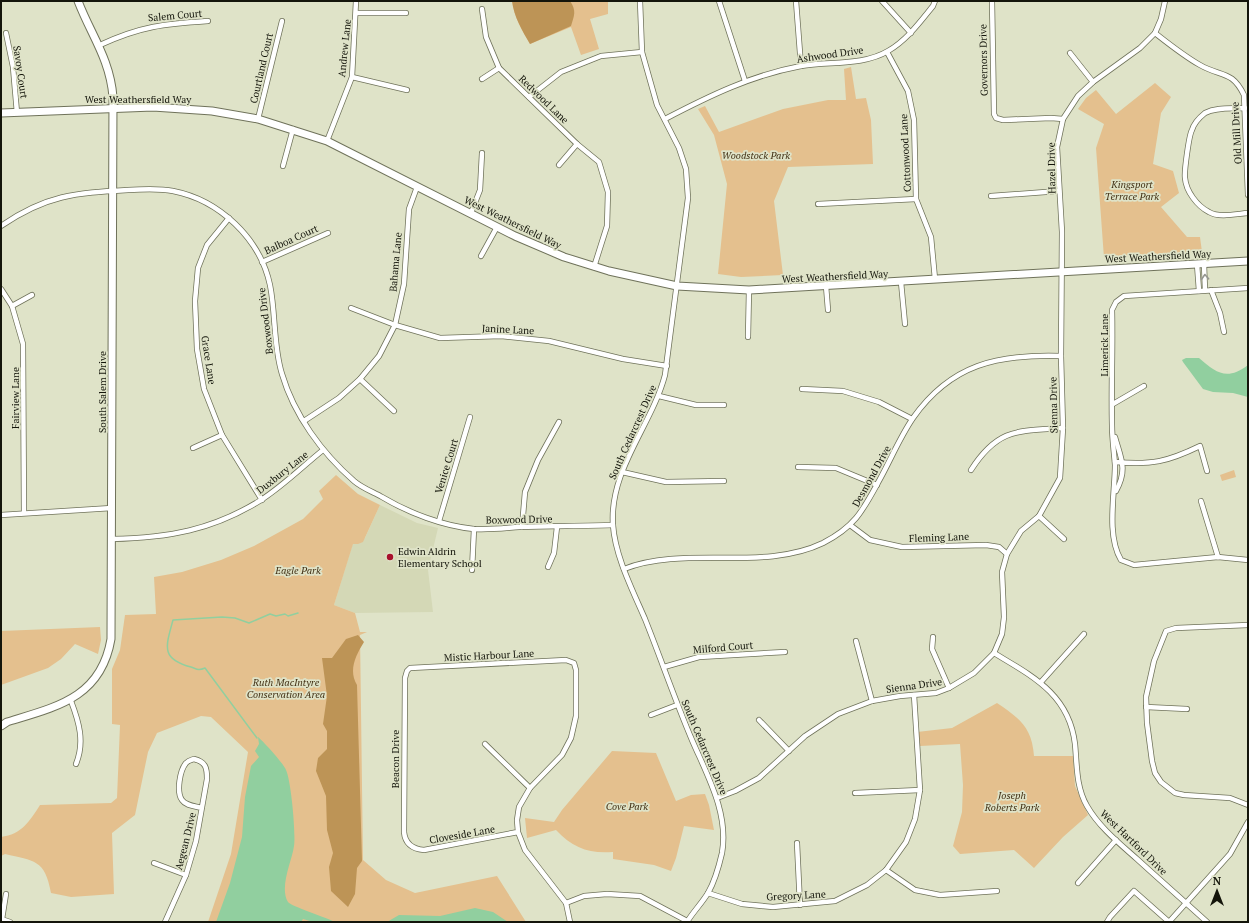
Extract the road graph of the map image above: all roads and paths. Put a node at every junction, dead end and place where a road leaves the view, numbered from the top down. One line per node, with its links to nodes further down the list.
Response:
1 (78, 1): 18 (street, South Salem Drive)
2 (356, 1): 11 (street, Andrew Lane)
3 (640, 1): 19 (street, South Cedarcrest Drive)
4 (719, 1): 26 (street)
5 (796, 1): 22 (street)
6 (882, 1): 16 (street)
7 (935, 1): 16 (street, Ashwood Drive)
8 (992, 1): 36 (street, Governors Drive)
9 (1165, 1): 17 (street)
10 (482, 9): 23 (street, Redwood Lane)
11 (357, 13): 12 (street); 24 (street, Andrew Lane)
12 (406, 13)
13 (208, 21): 18 (street, Salem Court)
14 (282, 21): 34 (street, Courtland Court)
15 (6, 33): 32 (street, Savoy Court)
16 (911, 33): 20 (street, Ashwood Drive)
17 (1155, 33): 27 (street, Hazel Drive); 31 (street, Old Mill Drive)
18 (100, 45): 30 (street, South Salem Drive)
19 (642, 52): 29 (street); 35 (street, South Cedarcrest Drive)
20 (888, 52): 22 (street, Ashwood Drive); 48 (street, Cottonwood Lane)
21 (1070, 53): 27 (street)
22 (801, 66): 26 (street, Ashwood Drive)
23 (499, 68): 25 (street); 29 (street, Redwood Lane)
24 (352, 77): 28 (street); 38 (street, Andrew Lane)
25 (482, 79)
26 (745, 81): 35 (street, Ashwood Drive)
27 (1094, 82): 36 (street, Hazel Drive)
28 (407, 90)
29 (528, 97): 39 (street, Redwood Lane)
30 (114, 108): 32 (street, West Weathersfield Way); 34 (street, West Weathersfield Way); 44 (street, South Salem Drive)
31 (1245, 108): 46 (street, Old Mill Drive); 50 (street)
32 (18, 113): 33 (street, West Weathersfield Way)
33 (1, 114)
34 (258, 119): 37 (street, West Weathersfield Way)
35 (665, 119): 64 (street, South Cedarcrest Drive)
36 (1063, 119): 45 (street, Hazel Drive)
37 (293, 129): 38 (street, West Weathersfield Way); 42 (street)
38 (327, 141): 43 (street, West Weathersfield Way)
39 (577, 144): 41 (street); 60 (street, Redwood Lane)
40 (482, 154): 51 (street)
41 (559, 165)
42 (283, 166)
43 (417, 187): 51 (street, West Weathersfield Way); 77 (street, Bahama Lane)
44 (113, 191): 52 (street, Boxwood Drive); 53 (street, Boxwood Drive); 109 (street, South Salem Drive)
45 (1059, 191): 47 (street); 61 (street, Hazel Drive)
46 (1248, 195)
47 (991, 196)
48 (916, 199): 49 (street); 62 (street, Cottonwood Lane)
49 (818, 204)
50 (1248, 213)
51 (471, 214): 54 (street, West Weathersfield Way)
52 (228, 218): 58 (street, Boxwood Drive); 95 (street, Grace Lane)
53 (1, 226)
54 (496, 226): 56 (street); 60 (street, West Weathersfield Way)
55 (328, 233): 58 (street, Balboa Court)
56 (481, 256)
57 (1248, 261): 59 (street, West Weathersfield Way)
58 (262, 262): 91 (street, Boxwood Drive)
59 (1200, 264): 61 (street, West Weathersfield Way); 69 (street, one-way to 59); 71 (street)
60 (594, 267): 64 (street, West Weathersfield Way)
61 (1062, 272): 62 (street, West Weathersfield Way); 80 (street, Sienna Drive)
62 (935, 279): 63 (street, West Weathersfield Way)
63 (901, 282): 65 (street, West Weathersfield Way); 76 (street)
64 (677, 286): 68 (street, West Weathersfield Way); 81 (street, South Cedarcrest Drive)
65 (826, 286): 68 (street, West Weathersfield Way); 75 (street)
66 (1, 288): 73 (street, Fairview Lane)
67 (1248, 288): 70 (street, Limerick Lane)
68 (749, 290): 79 (street)
69 (1205, 290): 70 (street, Limerick Lane); 71 (street, Limerick Lane)
70 (1211, 290): 78 (street)
71 (1199, 291): 86 (street, Limerick Lane)
72 (32, 295): 73 (street)
73 (12, 306): 110 (street, Fairview Lane)
74 (351, 308): 77 (street, Janine Lane)
75 (828, 310)
76 (904, 324)
77 (395, 325): 81 (street, Janine Lane); 82 (street, Bahama Lane)
78 (1224, 332)
79 (748, 337)
80 (1061, 356): 90 (street, Desmond Drive); 94 (street, Sienna Drive)
81 (667, 366): 85 (street, South Cedarcrest Drive)
82 (360, 379): 88 (street); 91 (street, Bahama Lane)
83 (1144, 386): 86 (street)
84 (802, 389): 90 (street)
85 (659, 396): 87 (street); 103 (street, South Cedarcrest Drive)
86 (1113, 404): 93 (street, Limerick Lane)
87 (724, 405)
88 (394, 411)
89 (470, 417): 113 (street, Venice Court)
90 (912, 419): 105 (street, Desmond Drive)
91 (304, 421): 97 (street, Boxwood Drive)
92 (559, 422): 116 (street)
93 (1112, 425): 98 (street, Limerick Lane); 99 (street, Limerick Lane)
94 (1063, 428): 101 (street); 112 (street, Sienna Drive)
95 (222, 435): 96 (street); 107 (street, Grace Lane)
96 (193, 448)
97 (323, 450): 107 (street, Duxbury Lane); 113 (street, Boxwood Drive)
98 (1114, 462): 99 (street); 106 (street, Limerick Lane)
99 (1122, 463): 102 (street); 106 (street, Limerick Lane)
100 (798, 467): 105 (street)
101 (971, 470)
102 (1207, 471)
103 (622, 472): 104 (street); 114 (street, South Cedarcrest Drive)
104 (724, 481)
105 (877, 485): 115 (street, Desmond Drive)
106 (1115, 492): 122 (street, Limerick Lane)
107 (262, 500): 119 (street, Duxbury Lane)
108 (1201, 501): 122 (street)
109 (112, 508): 110 (street); 119 (street, South Salem Drive)
110 (24, 512): 111 (street)
111 (1, 515)
112 (1039, 516): 120 (street); 121 (street, Sienna Drive)
113 (439, 521): 118 (street, Boxwood Drive)
114 (613, 524): 117 (street, Boxwood Drive); 125 (street, South Cedarcrest Drive)
115 (850, 525): 121 (street, Fleming Lane); 125 (street, Desmond Drive)
116 (522, 527): 117 (street, Boxwood Drive); 118 (street, Boxwood Drive)
117 (557, 527): 124 (street)
118 (474, 529): 126 (street)
119 (112, 539): 138 (street, South Salem Drive)
120 (1064, 539)
121 (1007, 554): 132 (street, Sienna Drive)
122 (1218, 557): 123 (street, Limerick Lane)
123 (1248, 560)
124 (548, 567)
125 (624, 569): 133 (street, South Cedarcrest Drive)
126 (472, 570)
127 (1248, 625): 141 (street)
128 (1084, 634): 135 (street)
129 (933, 637): 136 (street)
130 (856, 641): 139 (street)
131 (785, 652): 133 (street, Milford Court)
132 (994, 653): 135 (street, West Hartford Drive); 136 (street, Sienna Drive)
133 (664, 667): 140 (street, South Cedarcrest Drive)
134 (407, 671): 149 (street, Mistic Harbour Lane); 159 (street, Beacon Drive)
135 (1041, 682): 157 (street, West Hartford Drive)
136 (949, 688): 137 (street, Sienna Drive)
137 (914, 695): 139 (street, Sienna Drive); 150 (street, Gregory Lane)
138 (71, 701): 145 (street, South Salem Drive); 148 (street)
139 (872, 701): 147 (street, Sienna Drive)
140 (677, 705): 143 (street); 152 (street, South Cedarcrest Drive)
141 (1146, 707): 142 (street); 153 (street)
142 (1187, 709)
143 (651, 715)
144 (759, 720): 147 (street)
145 (1, 726)
146 (485, 744): 149 (street)
147 (789, 751): 152 (street, Sienna Drive)
148 (76, 764)
149 (530, 788): 156 (street)
150 (920, 790): 151 (street); 161 (street, Gregory Lane)
151 (855, 792)
152 (717, 798): 165 (street, South Cedarcrest Drive)
153 (1248, 805)
154 (202, 808): 154 (street, Aegean Drive); 162 (street, Aegean Drive)
155 (1248, 822): 168 (street)
156 (518, 832): 159 (street, Cloveside Lane); 167 (street)
157 (1116, 840): 163 (street); 168 (street, West Hartford Drive)
158 (797, 843): 169 (street)
159 (410, 845)
160 (154, 863): 162 (street)
161 (886, 870): 164 (street); 169 (street, Gregory Lane)
162 (186, 875): 173 (street, Aegean Drive)
163 (1078, 883)
164 (997, 891)
165 (708, 893): 169 (street, Gregory Lane); 171 (street, South Cedarcrest Drive)
166 (6, 894): 170 (street)
167 (566, 903): 171 (street); 174 (street)
168 (1186, 903): 176 (street); 177 (street, West Hartford Drive)
169 (800, 905)
170 (1, 919): 172 (street)
171 (687, 921)
172 (10, 922)
173 (166, 922)
174 (570, 922)
175 (1107, 922): 176 (street)
176 (1169, 922)
177 (1207, 922)

